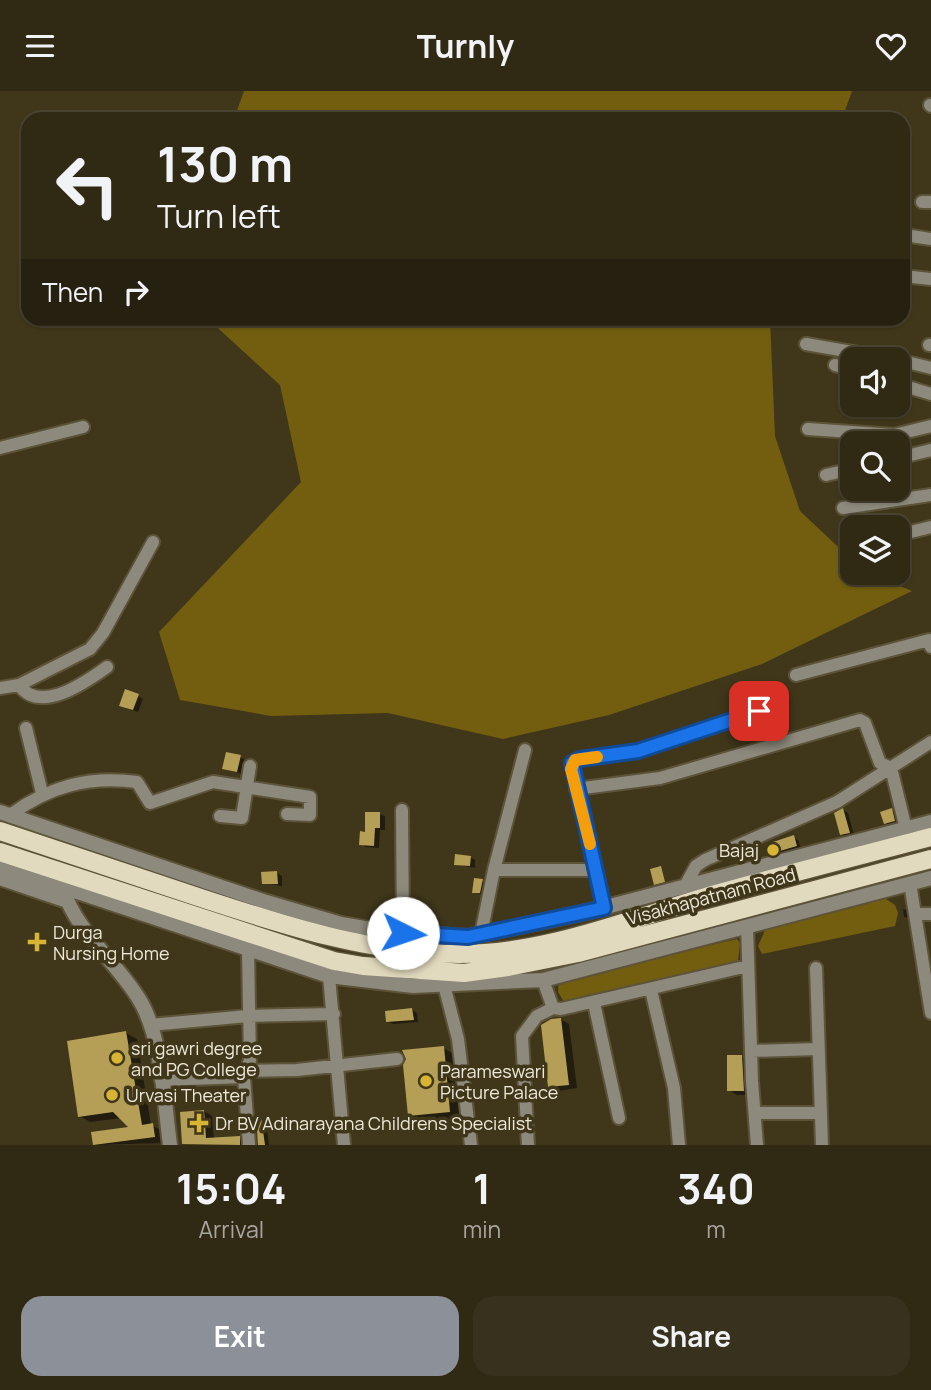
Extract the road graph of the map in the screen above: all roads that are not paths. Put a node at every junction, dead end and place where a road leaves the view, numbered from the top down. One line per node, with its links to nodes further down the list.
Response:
1 (911, 236): 2 (street)
2 (931, 239)
3 (910, 277): 4 (street)
4 (931, 279)
5 (806, 344): 6 (street)
6 (840, 350)
7 (910, 363): 10 (street)
8 (835, 365): 9 (street)
9 (840, 366)
10 (931, 368)
11 (910, 388): 12 (street)
12 (931, 394)
13 (931, 426): 15 (street)
14 (83, 427): 16 (street)
15 (808, 429)
16 (0, 448)
17 (931, 450): 18 (street)
18 (910, 455)
19 (840, 472): 20 (street)
20 (826, 475)
21 (931, 495): 22 (street)
22 (843, 508)
23 (931, 527): 24 (street)
24 (910, 532)
25 (153, 542): 29 (street)
26 (930, 642): 28 (street)
27 (107, 667): 29 (street)
28 (796, 675)
29 (19, 685): 30 (street)
30 (0, 688)
31 (759, 711): 38 (street)
32 (26, 729): 39 (street)
33 (931, 742): 36 (street)
34 (525, 750): 51 (street)
35 (250, 766): 37 (street)
36 (891, 768): 38 (street); 45 (street); 56 (street)
37 (247, 785): 39 (street); 42 (street); 43 (street)
38 (576, 789): 52 (street)
39 (42, 793): 41 (street)
40 (402, 810): 63 (street)
41 (5, 813): 62 (street)
42 (287, 814)
43 (220, 816)
44 (931, 822): 45 (street)
45 (906, 829): 56 (street)
46 (0, 831): 62 (main road)
47 (931, 837): 62 (main road)
48 (0, 852): 68 (main road, Visakhapatnam Road)
49 (931, 859): 68 (main road, Visakhapatnam Road)
50 (0, 866): 57 (street)
51 (494, 870): 52 (street); 64 (street)
52 (596, 870): 58 (street)
53 (0, 878): 57 (street)
54 (931, 878): 55 (street)
55 (910, 883): 59 (street); 61 (street)
56 (685, 886): 58 (street)
57 (65, 895): 65 (street); 77 (street)
58 (604, 908): 64 (street)
59 (915, 914): 60 (street); 74 (street)
60 (931, 914)
61 (747, 926): 66 (street); 69 (street)
62 (339, 932): 63 (street)
63 (403, 933): 64 (street)
64 (481, 934)
65 (248, 950): 68 (street); 76 (street)
66 (748, 966): 71 (street); 79 (street)
67 (816, 968): 78 (street)
68 (331, 969): 70 (street); 75 (street)
69 (543, 980): 70 (street); 73 (street)
70 (444, 985): 90 (street)
71 (651, 990): 72 (street); 92 (street)
72 (594, 1003): 73 (street); 86 (street)
73 (553, 1007): 91 (street)
74 (931, 1013)
75 (334, 1014): 76 (street); 81 (street)
76 (248, 1016): 77 (street); 82 (street)
77 (150, 1025): 83 (street)
78 (817, 1049): 79 (street); 84 (street)
79 (751, 1051): 85 (street)
80 (397, 1059): 81 (street)
81 (339, 1066): 82 (street); 89 (street)
82 (245, 1074): 83 (street); 88 (street)
83 (161, 1080): 87 (street)
84 (820, 1113): 85 (street); 94 (street)
85 (755, 1114): 93 (street)
86 (619, 1118)
87 (170, 1145)
88 (249, 1145)
89 (344, 1145)
90 (471, 1145)
91 (528, 1145)
92 (679, 1145)
93 (757, 1145)
94 (822, 1145)

